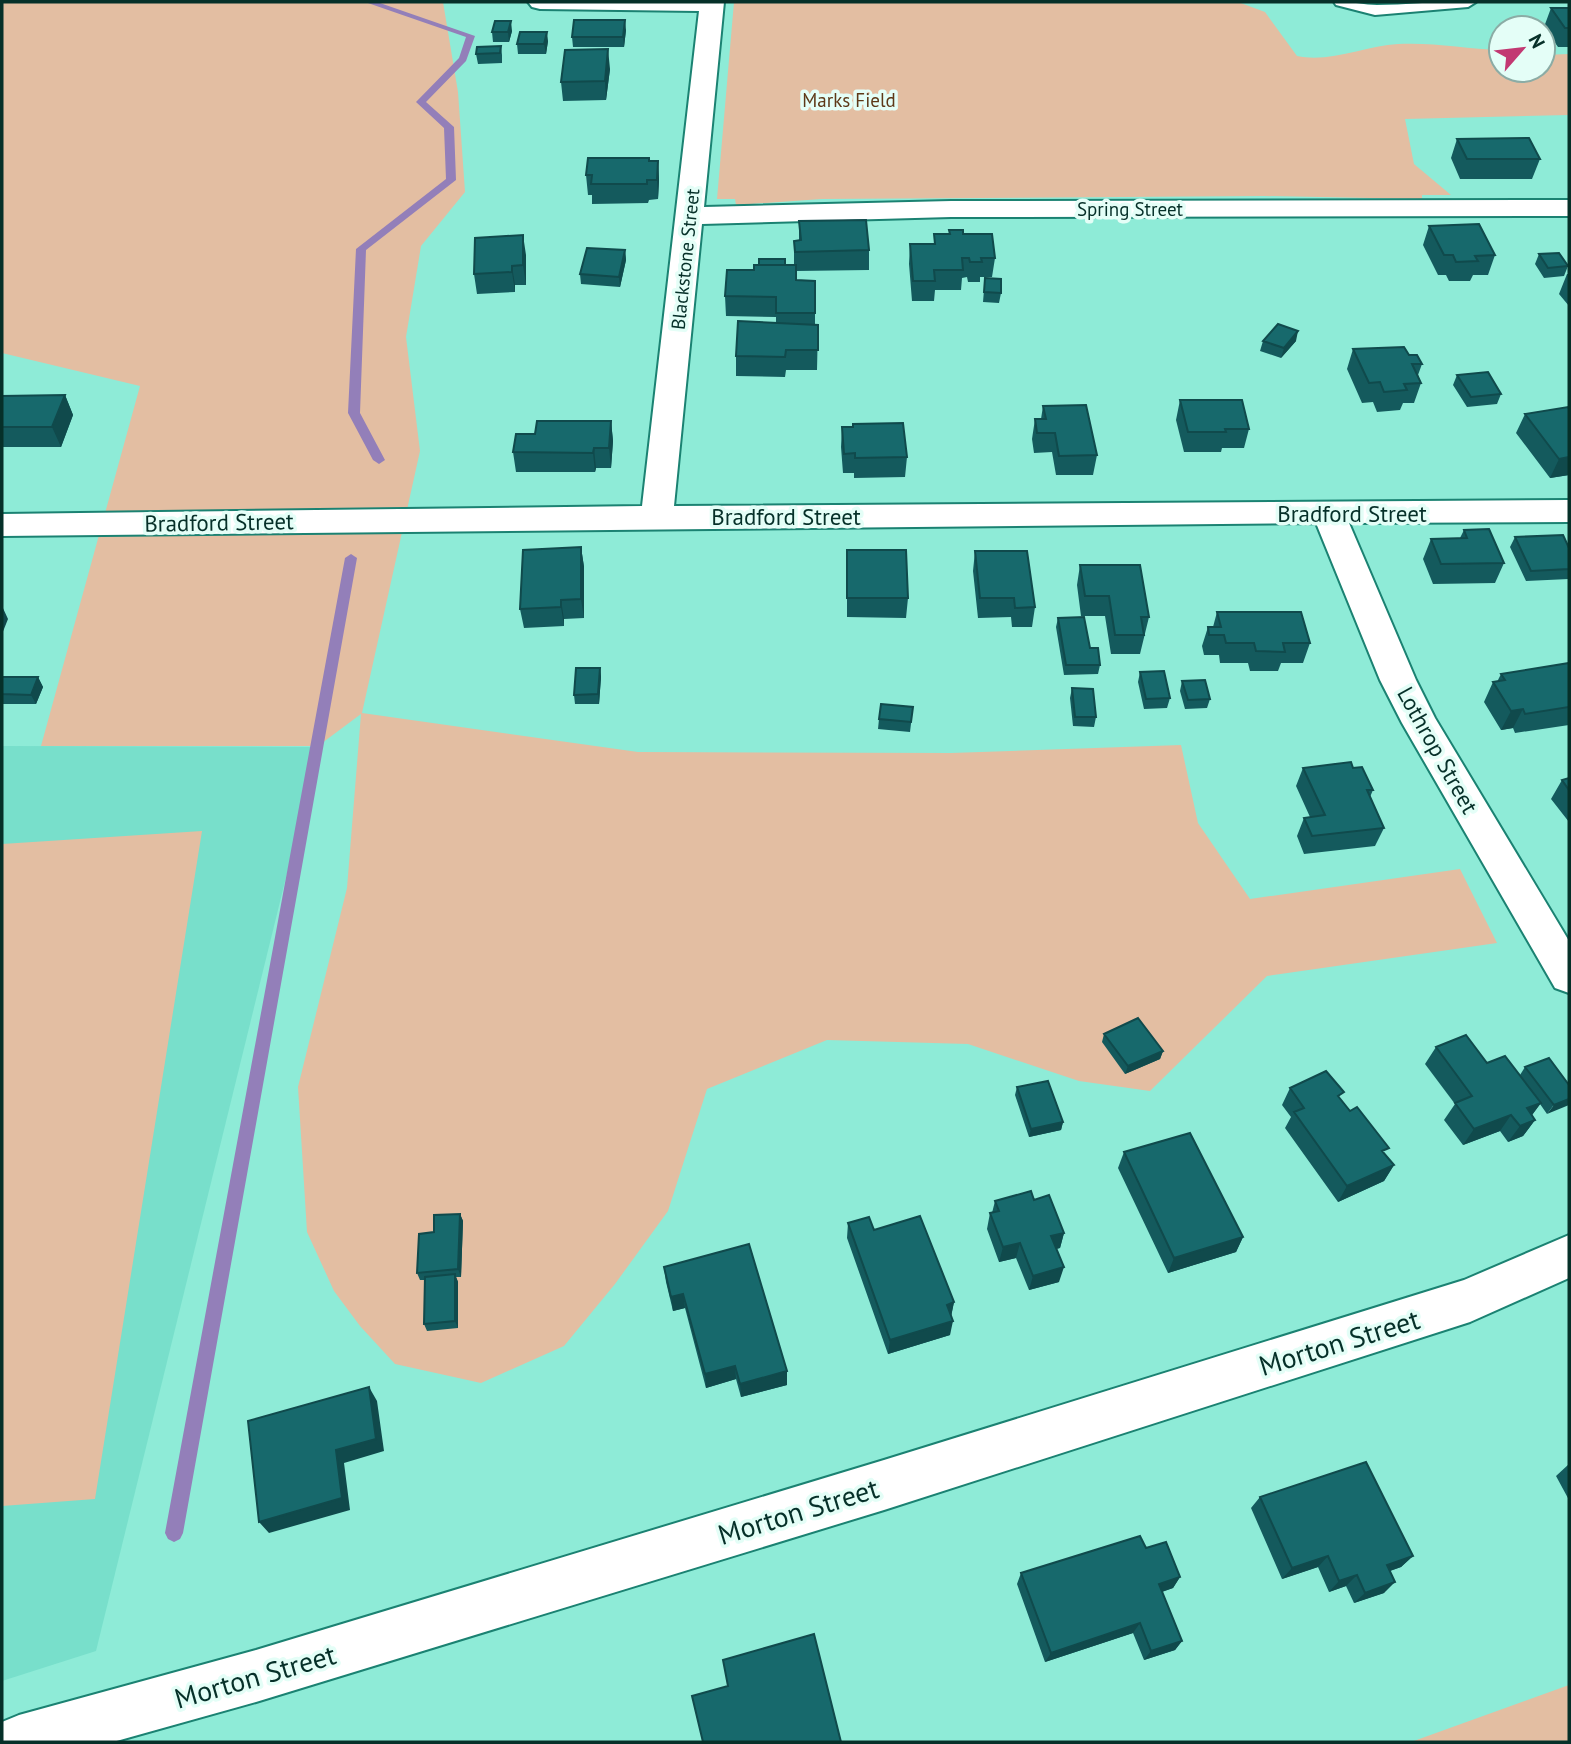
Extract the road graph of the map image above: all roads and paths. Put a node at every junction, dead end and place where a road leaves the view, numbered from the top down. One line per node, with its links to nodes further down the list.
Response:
1 (540, 2): 4 (street)
2 (1342, 2): 3 (lane)
3 (1468, 2)
4 (712, 3): 6 (street, Blackstone Street)
5 (1569, 208): 6 (street, Spring Street)
6 (690, 216): 9 (street, Blackstone Street)
7 (1569, 511): 8 (street, Bradford Street)
8 (1328, 513): 9 (street, Bradford Street); 11 (street, Lothrop Street)
9 (657, 517): 10 (street, Bradford Street)
10 (2, 525)
11 (1569, 976)
12 (1569, 1256): 13 (street, Morton Street)
13 (19, 1742)

